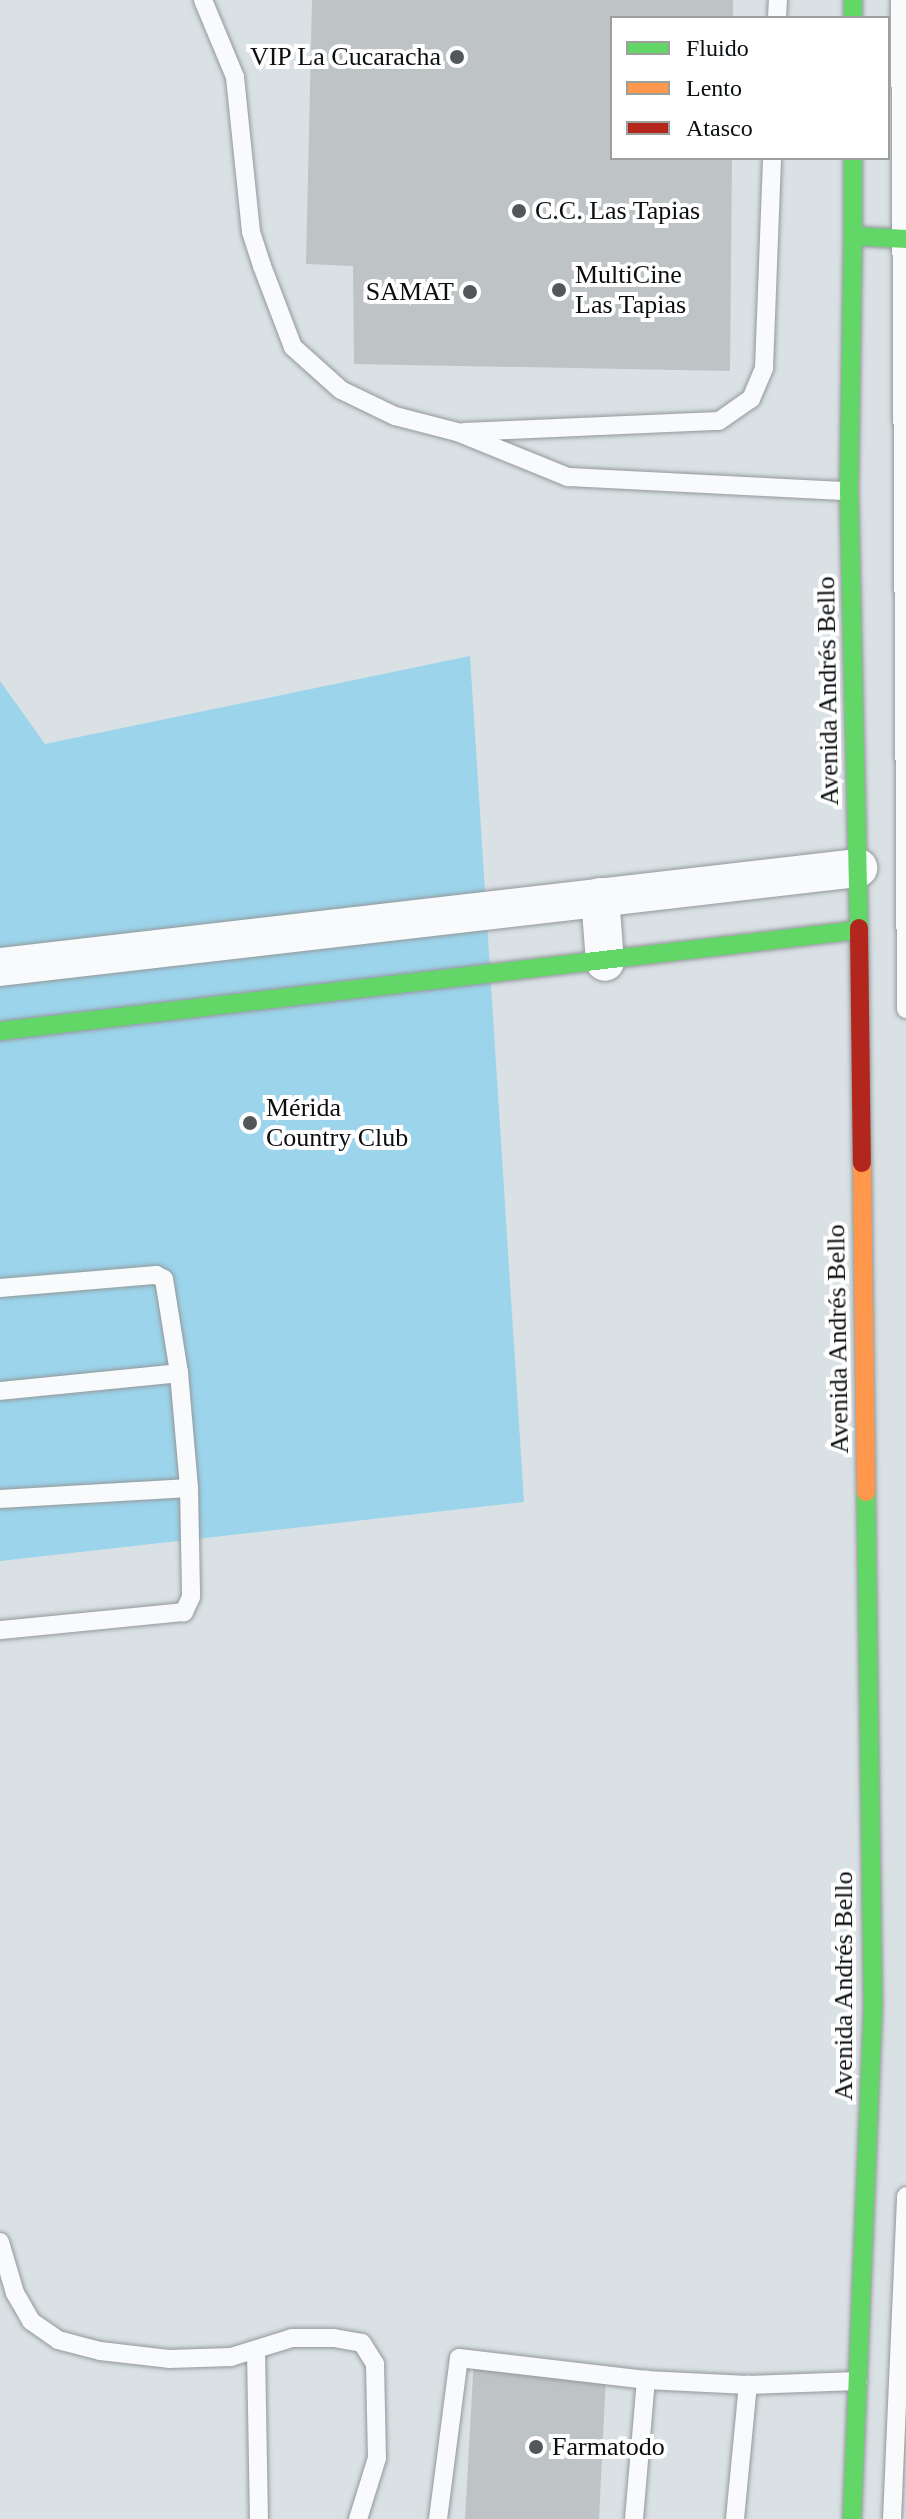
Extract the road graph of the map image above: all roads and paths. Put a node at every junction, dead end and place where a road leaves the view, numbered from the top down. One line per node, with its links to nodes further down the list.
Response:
1 (203, 0): 10 (lane)
2 (900, 0): 3 (lane)
3 (890, 125)
4 (772, 160): 10 (lane)
5 (854, 160): 7 (main road, Avenida Andrés Bello)
6 (887, 160): 7 (lane)
7 (883, 212): 8 (main road, Avenida Andrés Bello); 9 (lane)
8 (853, 236): 9 (main road); 11 (main road, Avenida Andrés Bello)
9 (903, 239): 17 (lane)
10 (457, 432): 11 (lane)
11 (849, 491): 12 (main road, Avenida Andrés Bello)
12 (858, 868): 13 (street); 14 (main road, Avenida Andrés Bello)
13 (600, 897): 15 (street); 16 (street)
14 (858, 930): 15 (main road); 29 (main road, Avenida Andrés Bello)
15 (605, 962): 18 (main road)
16 (0, 967)
17 (906, 1009)
18 (0, 1031)
19 (0, 1288): 20 (lane)
20 (179, 1373): 21 (lane); 22 (lane)
21 (0, 1391)
22 (189, 1488): 23 (lane); 24 (lane)
23 (0, 1499)
24 (0, 1630)
25 (906, 2196): 37 (lane)
26 (0, 2242): 27 (lane)
27 (256, 2350): 31 (lane); 32 (lane)
28 (646, 2380): 30 (lane); 33 (lane); 34 (lane)
29 (858, 2381): 30 (lane); 36 (main road, Avenida Andrés Bello)
30 (748, 2385): 35 (lane)
31 (259, 2519)
32 (358, 2519)
33 (438, 2519)
34 (634, 2519)
35 (735, 2519)
36 (852, 2519)
37 (892, 2519)

